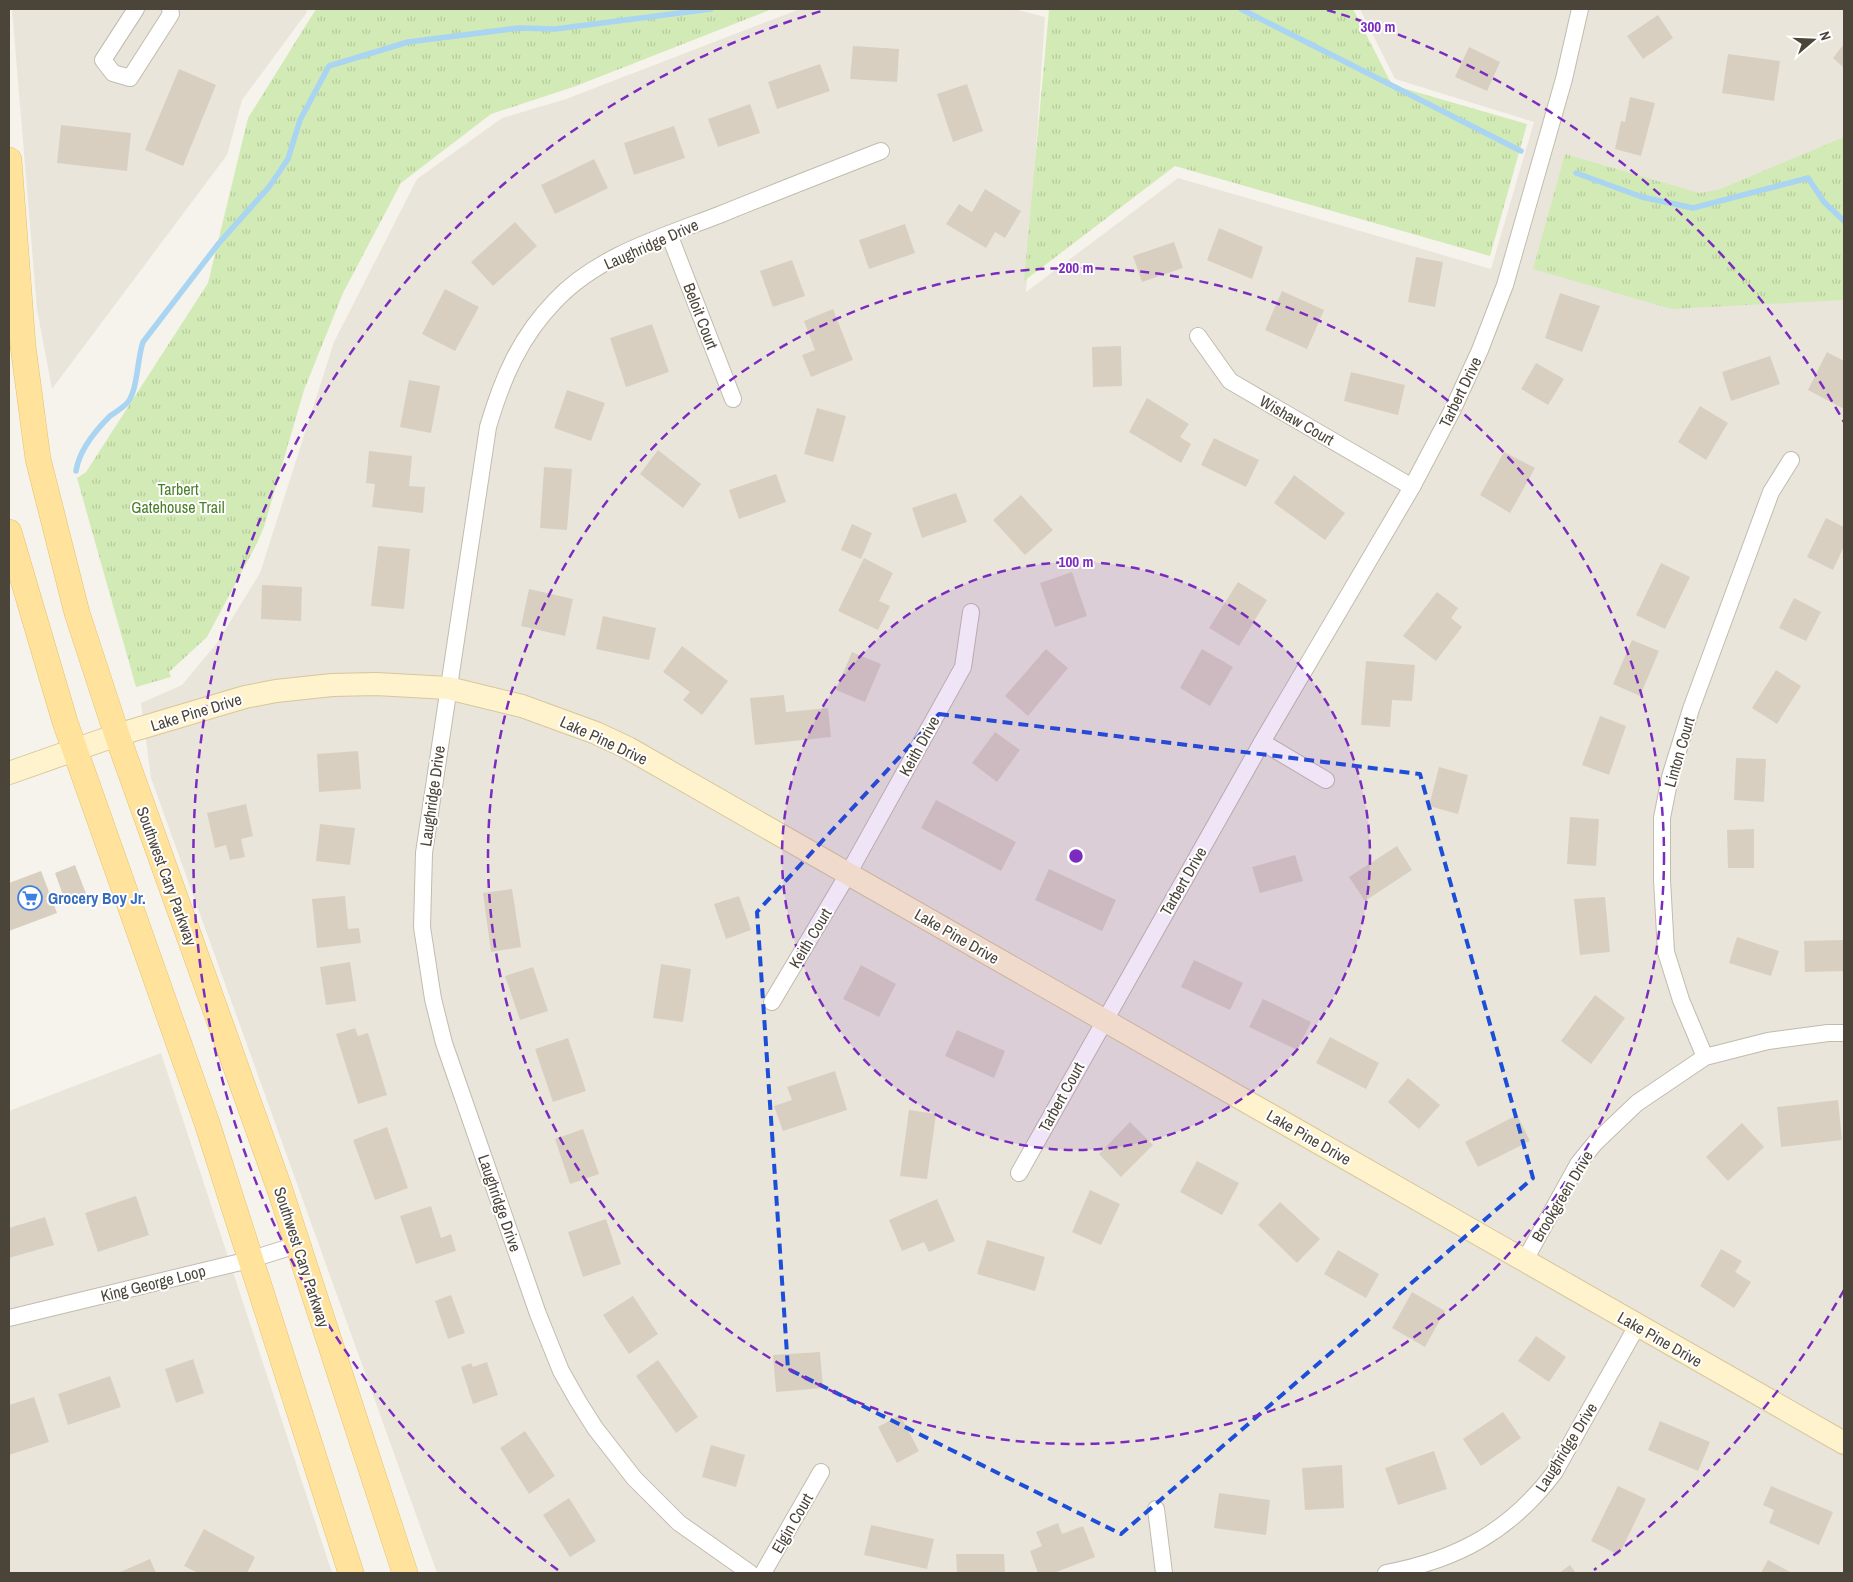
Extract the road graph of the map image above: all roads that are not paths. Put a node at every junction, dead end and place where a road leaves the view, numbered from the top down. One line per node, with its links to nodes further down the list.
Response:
1 (136, 9): 2 (street)
2 (170, 9)
3 (1580, 9): 10 (street, Tarbert Drive)
4 (882, 151): 6 (street, Laughridge Drive)
5 (9, 160): 14 (main road, Southwest Cary Parkway)
6 (669, 234): 8 (street, Beloit Court); 13 (street, Laughridge Drive)
7 (1198, 336): 10 (street, Wishaw Court)
8 (732, 399)
9 (1791, 460): 23 (street, Linton Court)
10 (1412, 487): 15 (street, Tarbert Drive)
11 (9, 532): 16 (main road)
12 (971, 612): 19 (street, Keith Drive)
13 (448, 688): 14 (street, Lake Pine Drive); 19 (street, Lake Pine Drive); 35 (street, Laughridge Drive)
14 (116, 735): 16 (street, Lake Pine Drive); 25 (main road, Southwest Cary Parkway)
15 (1262, 742): 18 (street); 21 (street, Tarbert Drive)
16 (75, 750): 17 (street, Lake Pine Drive); 26 (main road)
17 (9, 773)
18 (1326, 780)
19 (848, 874): 20 (street, Keith Court); 21 (street, Lake Pine Drive)
20 (772, 1002)
21 (1104, 1020): 24 (street, Tarbert Court); 27 (street, Lake Pine Drive)
22 (1844, 1033): 23 (street, Brookgreen Drive)
23 (1705, 1057): 27 (street, Brookgreen Drive)
24 (1019, 1173)
25 (297, 1245): 26 (street, King George Loop); 34 (main road, Southwest Cary Parkway)
26 (249, 1260): 28 (street, King George Loop); 33 (main road)
27 (1525, 1260): 29 (street, Lake Pine Drive)
28 (9, 1318)
29 (1637, 1326): 30 (street, Lake Pine Drive); 38 (street, Laughridge Drive)
30 (1844, 1444)
31 (821, 1472): 36 (street, Elgin Court)
32 (1156, 1508): 37 (street)
33 (352, 1573)
34 (405, 1573)
35 (750, 1573)
36 (763, 1573)
37 (1164, 1573)
38 (1386, 1573)

